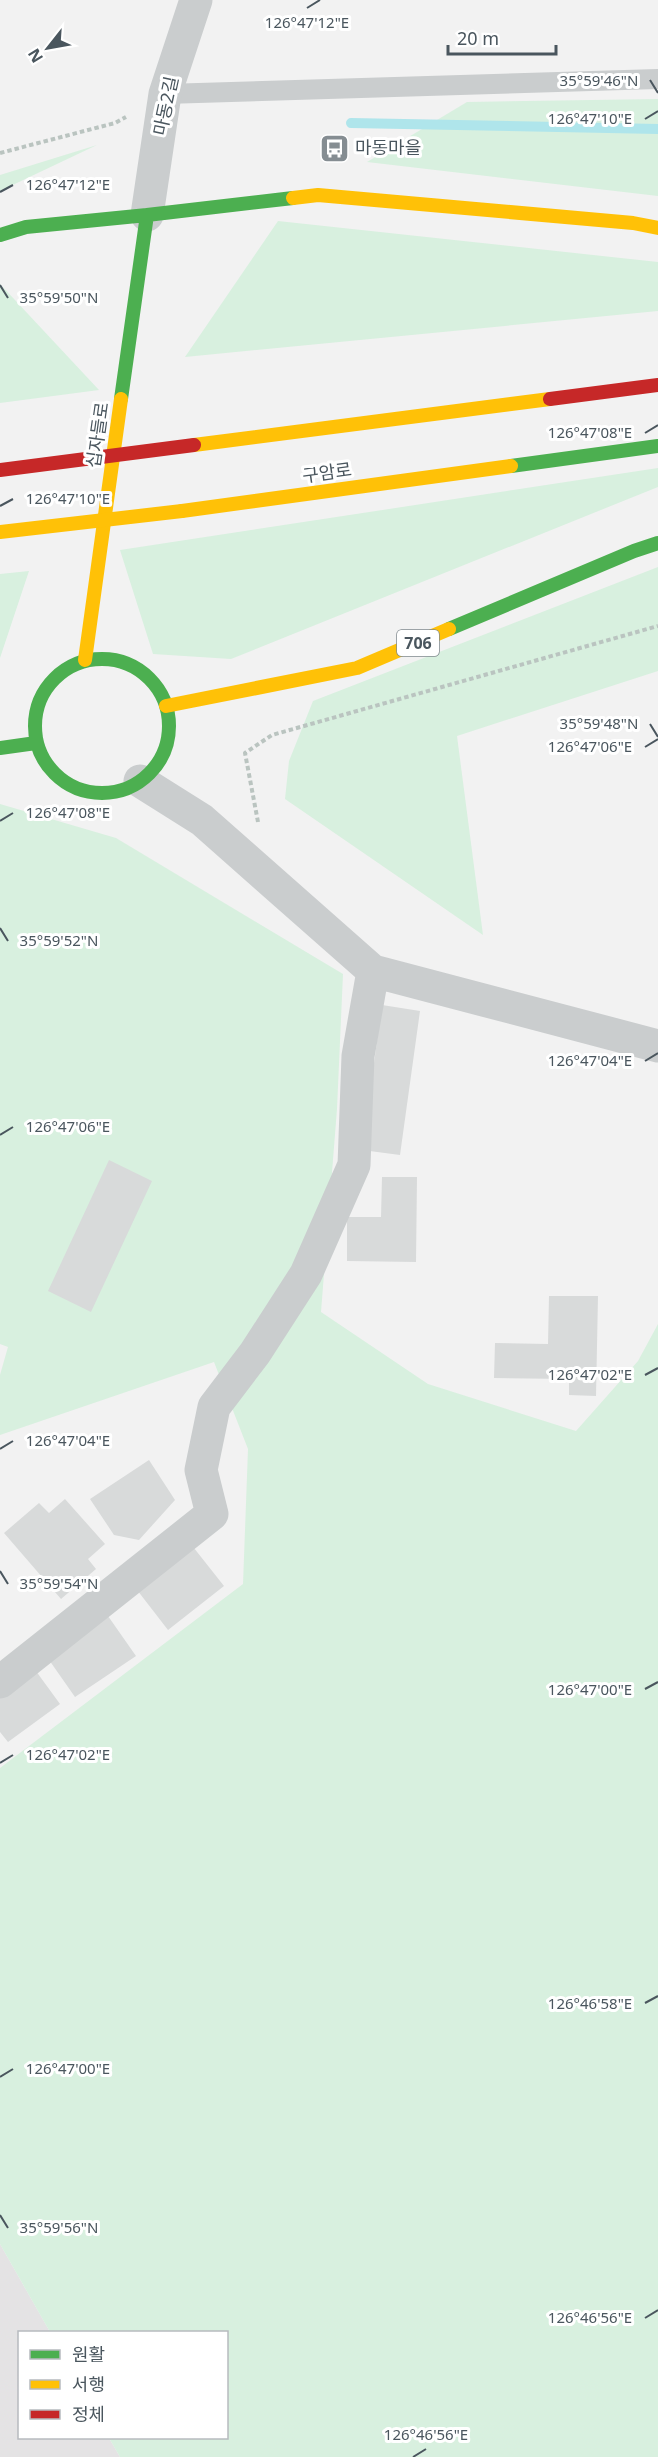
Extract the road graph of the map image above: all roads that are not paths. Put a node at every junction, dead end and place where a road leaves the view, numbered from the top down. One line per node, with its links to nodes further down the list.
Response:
1 (195, 0): 3 (street, 마동2길)
2 (658, 79): 3 (lane)
3 (165, 94): 4 (street, 마동2길)
4 (147, 215): 5 (main road); 6 (main road); 12 (main road, 십자들로)
5 (658, 228)
6 (0, 235)
7 (658, 385): 9 (main road, bridge)
8 (658, 446): 10 (main road, 구암로, bridge)
9 (0, 470)
10 (0, 532)
11 (658, 543): 13 (main road, 706)
12 (85, 660): 13 (main road); 14 (main road)
13 (166, 706): 16 (main road)
14 (36, 743): 15 (main road); 16 (main road)
15 (0, 748)
16 (140, 781): 17 (street)
17 (373, 971): 18 (street); 19 (street)
18 (658, 1046)
19 (0, 1682)

